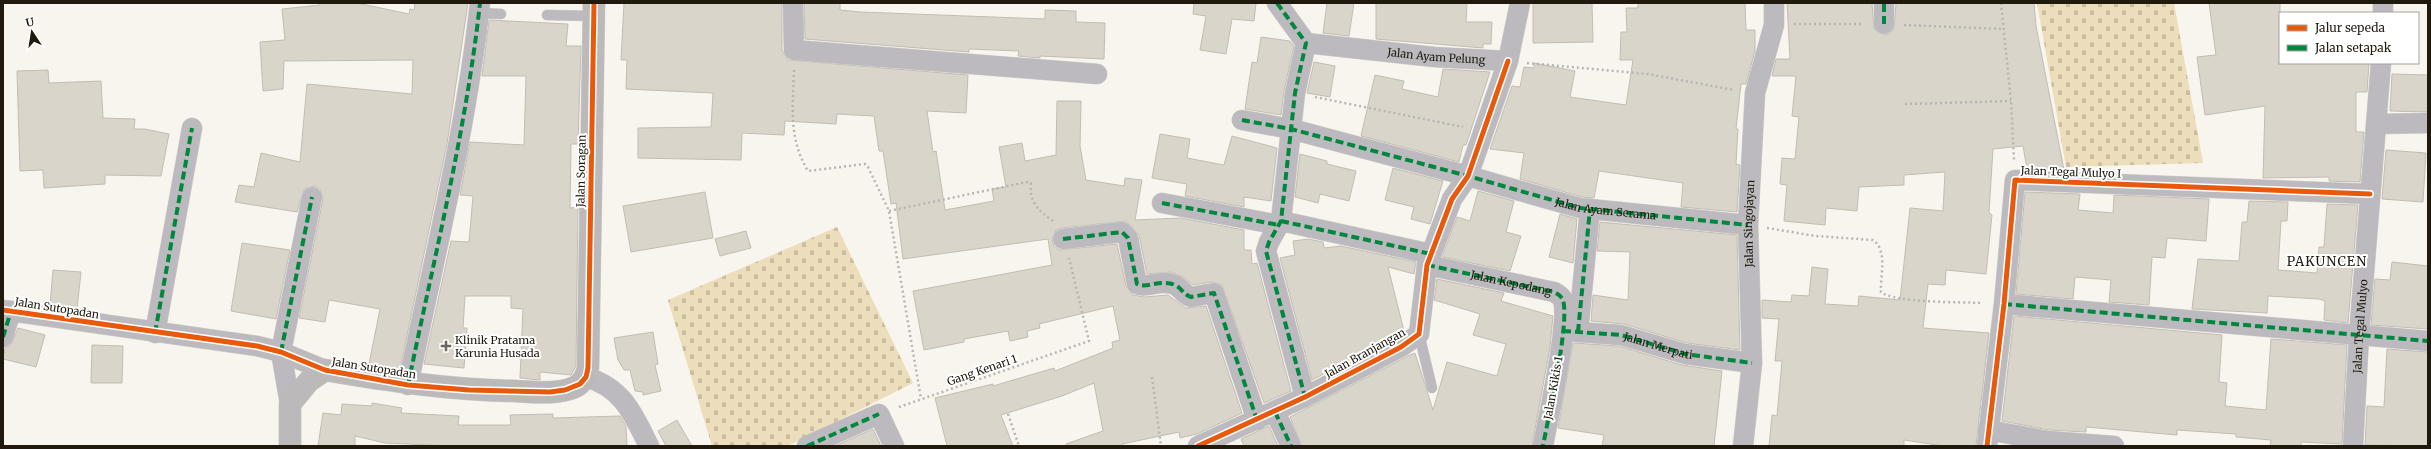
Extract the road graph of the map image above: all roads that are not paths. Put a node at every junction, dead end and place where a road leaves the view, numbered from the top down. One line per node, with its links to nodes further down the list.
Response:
1 (793, 3): 14 (street)
2 (1277, 3): 11 (street)
3 (1520, 3): 12 (street)
4 (1774, 3): 26 (street, Jalan Singojayan)
5 (1884, 3): 10 (street)
6 (479, 8): 8 (lane); 41 (street)
7 (594, 10): 9 (lane); 40 (street, Jalan Soragan)
8 (502, 14)
9 (547, 15)
10 (1884, 24)
11 (1306, 42): 12 (street, Jalan Ayam Pelung); 19 (street)
12 (1508, 61): 20 (street, Jalan Branjangan)
13 (2381, 64): 16 (street, Jalan Tegal Mulyo)
14 (1097, 74)
15 (1242, 120): 19 (street, Jalan Ayam Serama)
16 (2377, 124): 17 (street); 21 (street, Jalan Tegal Mulyo)
17 (2428, 124)
18 (192, 128): 32 (street)
19 (1291, 129): 20 (street, Jalan Ayam Serama); 25 (street)
20 (1468, 176): 24 (street, Jalan Ayam Serama); 28 (street, Jalan Branjangan)
21 (2370, 194): 29 (street, Jalan Tegal Mulyo I); 34 (street, Jalan Tegal Mulyo)
22 (312, 197): 37 (street)
23 (1162, 203): 25 (street, Jalan Kepodang)
24 (1590, 209): 26 (street, Jalan Ayam Serama); 31 (street)
25 (1280, 223): 28 (street, Jalan Kepodang); 43 (street)
26 (1748, 225): 38 (street, Jalan Singojayan)
27 (1063, 239): 46 (street)
28 (1429, 260): 31 (street, Jalan Kepodang); 33 (street, Jalan Branjangan)
29 (2004, 304): 34 (street); 47 (street, Jalan Tegal Mulyo I)
30 (7, 311): 32 (street, Jalan Sutopadan); 35 (street)
31 (1570, 331): 38 (street, Jalan Merpati); 54 (street, Jalan Kikis 1)
32 (155, 333): 37 (street, Jalan Sutopadan)
33 (1419, 334): 42 (lane); 43 (street, Jalan Branjangan)
34 (2359, 335): 36 (street); 57 (street, Jalan Tegal Mulyo)
35 (3, 336)
36 (2428, 341)
37 (281, 352): 39 (street, Jalan Sutopadan); 44 (street)
38 (1752, 363): 55 (street, Jalan Singojayan)
39 (325, 370): 41 (street, Jalan Sutopadan); 44 (street)
40 (586, 377): 41 (street, Jalan Sutopadan); 50 (street)
41 (408, 385)
42 (1432, 388)
43 (1305, 397): 45 (street, Jalan Branjangan)
44 (290, 404): 49 (street)
45 (1275, 412): 46 (street, Jalan Branjangan); 53 (street)
46 (1257, 420): 48 (street, Jalan Branjangan)
47 (1987, 438): 56 (street)
48 (1203, 445)
49 (290, 446)
50 (650, 446)
51 (807, 446): 52 (street)
52 (894, 446)
53 (1291, 446)
54 (1543, 446)
55 (1743, 446)
56 (2114, 446)
57 (2353, 446)

